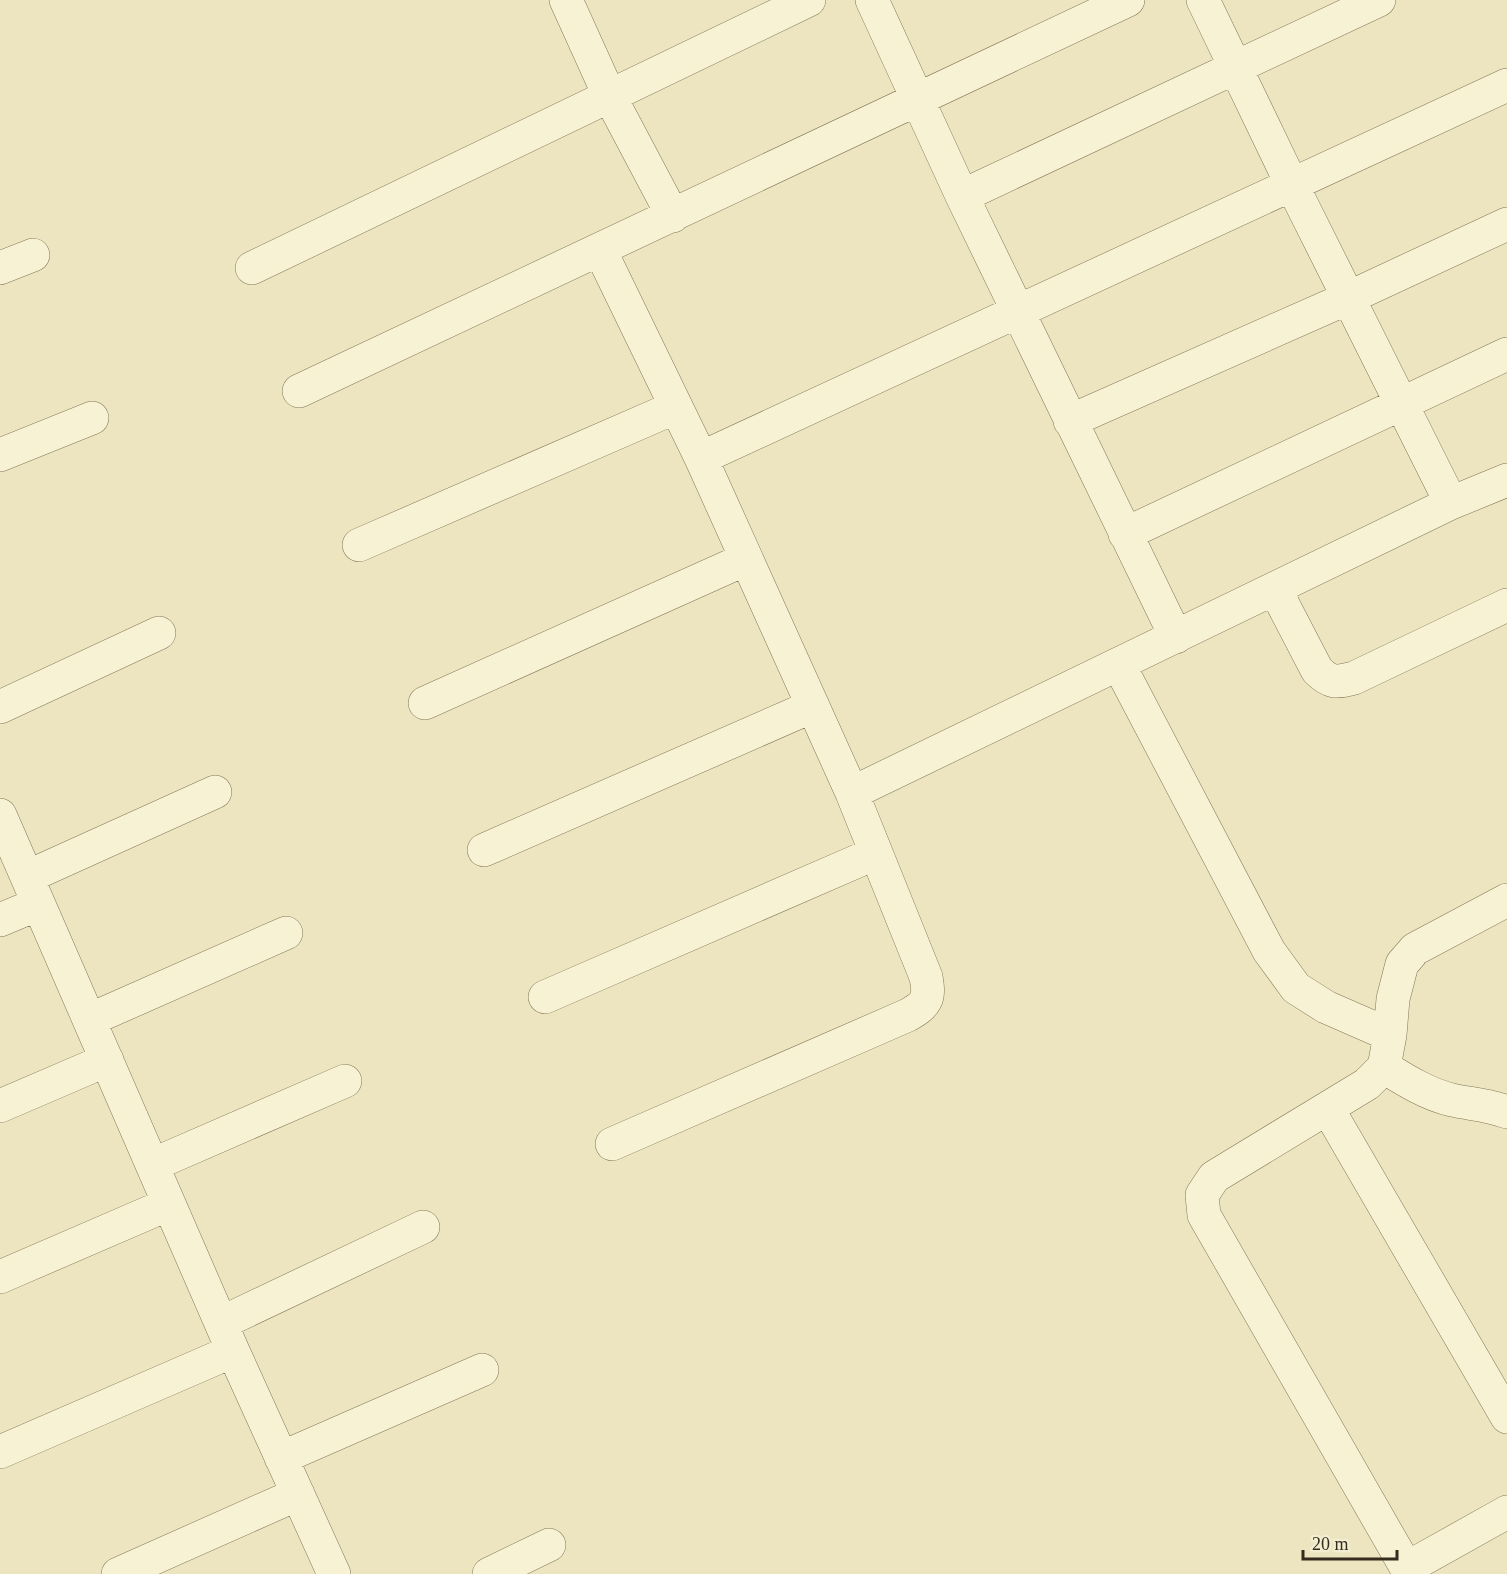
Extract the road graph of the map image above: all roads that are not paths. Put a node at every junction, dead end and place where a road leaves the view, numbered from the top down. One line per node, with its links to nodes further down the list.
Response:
1 (566, 0): 9 (street)
2 (809, 0): 9 (street)
3 (872, 0): 10 (street)
4 (1128, 0): 10 (street)
5 (1203, 0): 7 (street)
6 (1379, 0): 7 (street)
7 (1236, 68): 11 (street); 12 (street)
8 (1507, 85): 11 (street)
9 (609, 95): 13 (street); 18 (street)
10 (916, 100): 12 (street); 13 (street)
11 (1292, 183): 19 (street); 20 (street)
12 (962, 196): 20 (street)
13 (673, 216): 15 (street)
14 (1507, 224): 19 (street)
15 (600, 250): 22 (street); 24 (street)
16 (33, 255): 17 (street)
17 (0, 268)
18 (252, 268)
19 (1348, 298): 23 (street); 26 (street)
20 (1018, 312): 26 (street); 28 (street)
21 (1507, 354): 23 (street)
22 (299, 391)
23 (1401, 403): 30 (street); 31 (street)
24 (676, 407): 28 (street); 32 (street)
25 (92, 417): 27 (street)
26 (1070, 421): 31 (street)
27 (0, 455)
28 (701, 458): 33 (street)
29 (1503, 491): 30 (street)
30 (1450, 502): 34 (street)
31 (1125, 534): 37 (street)
32 (359, 545)
33 (746, 559): 39 (street); 41 (street)
34 (1275, 589): 35 (street); 37 (street)
35 (1507, 605)
36 (159, 633): 40 (street)
37 (1176, 637): 38 (street)
38 (1119, 665): 43 (street); 53 (street)
39 (425, 703)
40 (0, 706)
41 (813, 706): 43 (street); 45 (street)
42 (215, 792): 47 (street)
43 (852, 793): 46 (street)
44 (0, 815): 47 (street)
45 (484, 850)
46 (876, 853): 51 (street); 60 (street)
47 (33, 890): 49 (street); 52 (street)
48 (1507, 900): 53 (street)
49 (0, 920)
50 (286, 933): 52 (street)
51 (545, 997)
52 (89, 1020): 54 (street)
53 (1390, 1035): 55 (street)
54 (106, 1060): 57 (street); 61 (street)
55 (1384, 1067): 58 (street); 59 (street)
56 (345, 1081): 61 (street)
57 (0, 1106)
58 (1328, 1109): 67 (street); 73 (street)
59 (1507, 1112)
60 (612, 1144)
61 (152, 1165): 62 (street)
62 (169, 1204): 64 (street); 65 (street)
63 (423, 1227): 65 (street)
64 (0, 1277)
65 (227, 1337): 68 (street); 69 (street)
66 (482, 1370): 69 (street)
67 (1507, 1417)
68 (0, 1452)
69 (281, 1458): 70 (street)
70 (298, 1494): 74 (street); 75 (street)
71 (1507, 1512): 73 (street)
72 (549, 1545): 76 (street)
73 (1408, 1571)
74 (118, 1574)
75 (334, 1574)
76 (489, 1574)

